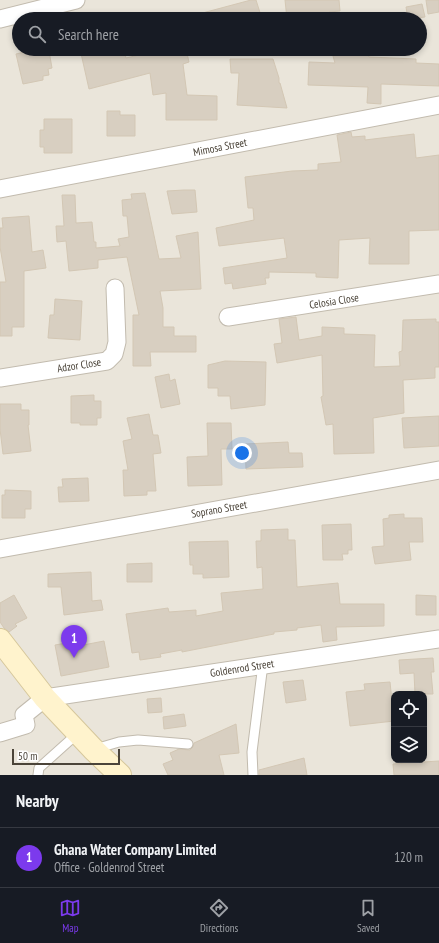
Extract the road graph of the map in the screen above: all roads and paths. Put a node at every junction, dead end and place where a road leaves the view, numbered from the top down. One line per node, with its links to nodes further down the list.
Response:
1 (76, 0): 2 (street)
2 (28, 12)
3 (12, 16): 4 (street)
4 (0, 19)
5 (439, 105): 6 (street, Mimosa Street)
6 (0, 190)
7 (439, 284): 9 (street, Celosia Close)
8 (115, 288): 10 (street, Adzor Close)
9 (228, 317)
10 (0, 378)
11 (439, 470): 12 (street, Soprano Street)
12 (0, 549)
13 (439, 639): 15 (street, Goldenrod Street)
14 (0, 640): 16 (main road)
15 (262, 664): 16 (street, Goldenrod Street); 23 (lane)
16 (45, 698): 17 (street); 18 (main road)
17 (0, 733)
18 (78, 733): 20 (main road); 21 (lane)
19 (188, 744): 20 (lane)
20 (93, 749): 22 (main road)
21 (38, 775)
22 (120, 775)
23 (253, 775)

